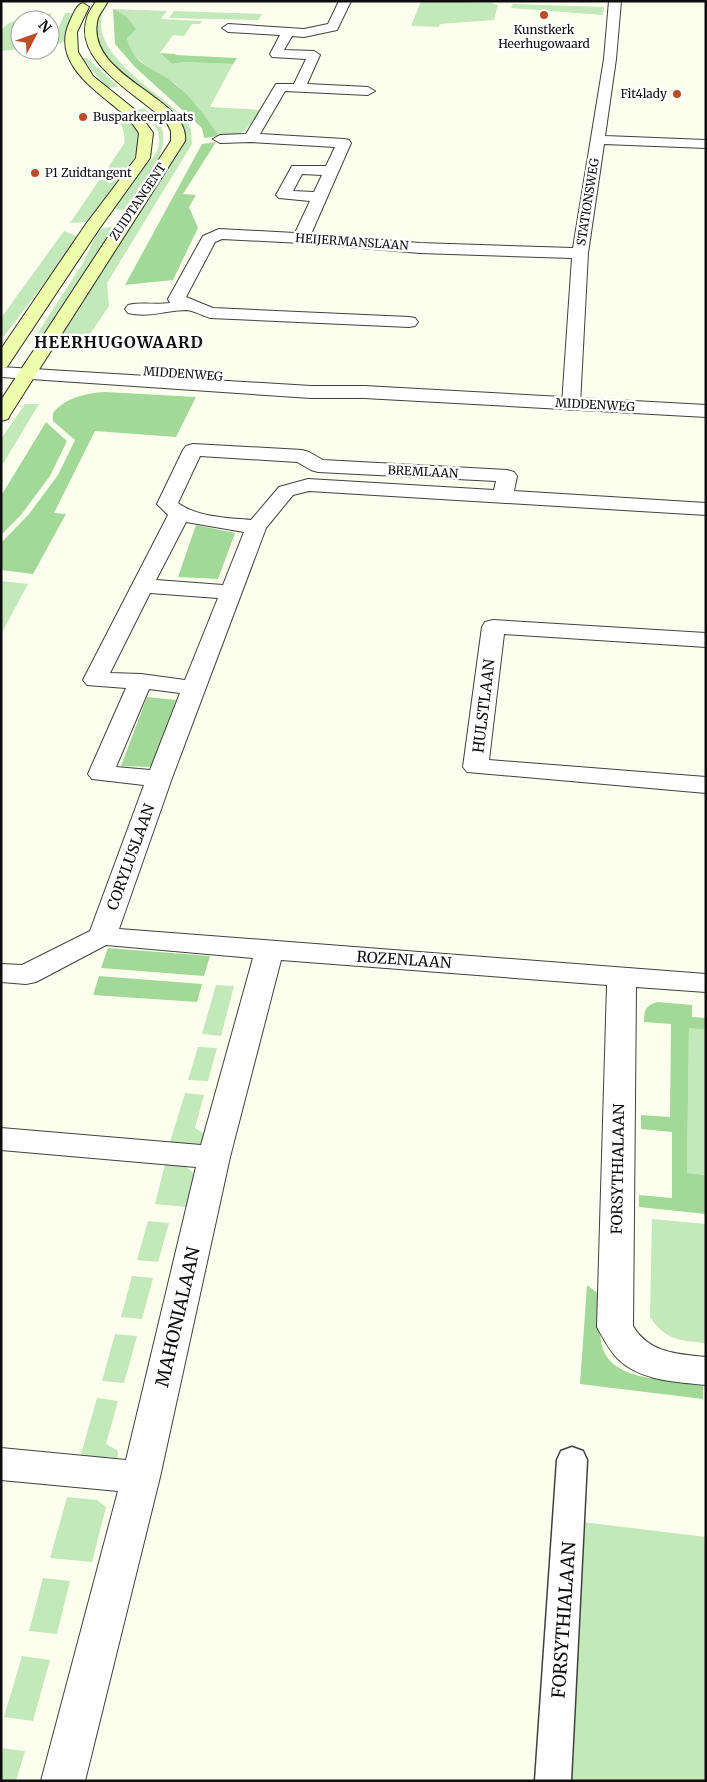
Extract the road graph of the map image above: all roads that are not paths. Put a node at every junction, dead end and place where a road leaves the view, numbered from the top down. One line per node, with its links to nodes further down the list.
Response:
1 (87, 1): 21 (main road, ZUIDTANGENT)
2 (102, 1): 22 (main road, ZUIDTANGENT)
3 (345, 1): 5 (street)
4 (615, 1): 13 (street, STATIONSWEG)
5 (288, 32): 6 (street); 8 (street)
6 (225, 43)
7 (263, 44): 8 (street)
8 (279, 49): 9 (street)
9 (299, 88): 10 (street); 11 (street)
10 (368, 91)
11 (251, 138): 12 (street); 15 (street)
12 (220, 139)
13 (598, 140): 14 (street); 17 (street, STATIONSWEG)
14 (706, 144)
15 (325, 184): 15 (street); 16 (street)
16 (301, 238): 17 (street, HEIJERMANSLAAN); 18 (street, HEIJERMANSLAAN)
17 (580, 253): 23 (street, STATIONSWEG)
18 (190, 305): 19 (street); 20 (street)
19 (134, 309)
20 (409, 322)
21 (2, 364): 22 (street, MIDDENWEG)
22 (32, 368): 23 (street, MIDDENWEG); 25 (main road, ZUIDTANGENT)
23 (571, 404): 24 (street, MIDDENWEG)
24 (706, 411)
25 (1, 415)
26 (318, 466): 27 (street); 28 (street, BREMLAAN); 30 (street, BREMLAAN)
27 (308, 485): 28 (street, BREMLAAN); 31 (street, BREMLAAN)
28 (502, 498): 29 (street, BREMLAAN)
29 (706, 509)
30 (179, 514): 31 (street); 32 (street)
31 (256, 527): 33 (street, CORYLUSLAAN)
32 (142, 586): 33 (street); 35 (street)
33 (231, 592): 36 (street, CORYLUSLAAN)
34 (706, 640): 38 (street, HULSTLAAN)
35 (141, 681): 36 (street); 37 (street)
36 (193, 688): 37 (street, CORYLUSLAAN)
37 (159, 778): 39 (street, CORYLUSLAAN)
38 (706, 786)
39 (102, 936): 40 (street, ROZENLAAN); 41 (street)
40 (269, 951): 42 (street, ROZENLAAN); 45 (street, MAHONIALAAN)
41 (1, 973)
42 (622, 976): 43 (street, ROZENLAAN); 46 (street, FORSYTHIALAAN)
43 (706, 983)
44 (1, 1139): 45 (street)
45 (214, 1157): 49 (street, MAHONIALAAN)
46 (706, 1371)
47 (572, 1460): 51 (street, FORSYTHIALAAN)
48 (1, 1464): 49 (street)
49 (141, 1477): 50 (street, MAHONIALAAN)
50 (63, 1781)
51 (553, 1781)

